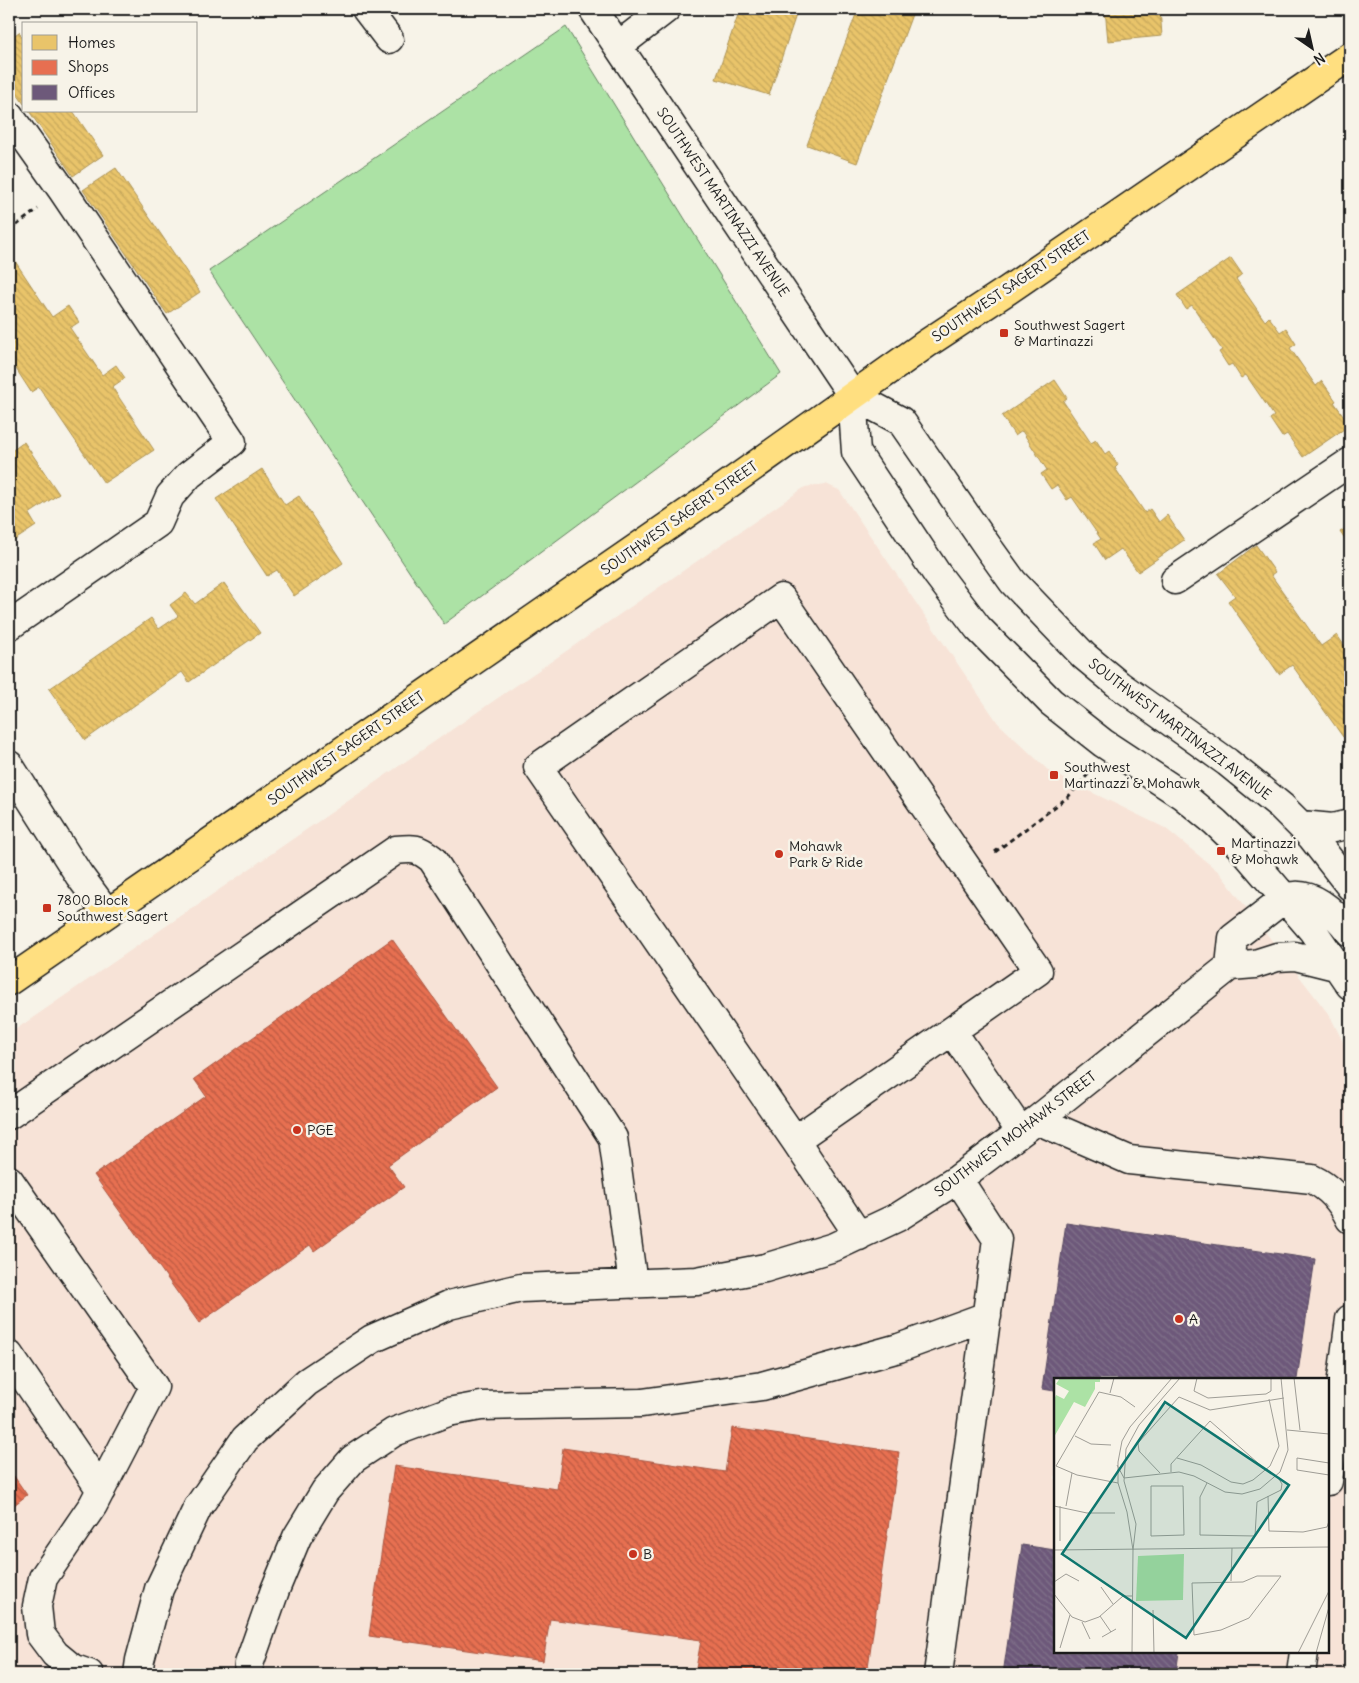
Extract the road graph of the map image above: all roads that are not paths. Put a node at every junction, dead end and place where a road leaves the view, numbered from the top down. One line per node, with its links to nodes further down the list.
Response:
1 (366, 9): 4 (street)
2 (593, 9): 5 (street, SOUTHWEST MARTINAZZI AVENUE)
3 (666, 9): 5 (street)
4 (389, 39)
5 (618, 46): 8 (street, SOUTHWEST MARTINAZZI AVENUE)
6 (1350, 56): 8 (main road, SOUTHWEST SAGERT STREET)
7 (9, 115): 11 (street)
8 (852, 395): 14 (street, SOUTHWEST MARTINAZZI AVENUE); 16 (street, SOUTHWEST MARTINAZZI AVENUE); 17 (main road, SOUTHWEST SAGERT STREET)
9 (1350, 462): 10 (street)
10 (1175, 580)
11 (9, 626)
12 (9, 765): 17 (street)
13 (1350, 824): 14 (street)
14 (1301, 825): 15 (street, SOUTHWEST MARTINAZZI AVENUE)
15 (1348, 879)
16 (1285, 898): 18 (street); 19 (street); 20 (street, SOUTHWEST MARTINAZZI AVENUE)
17 (107, 913): 21 (main road, SOUTHWEST SAGERT STREET)
18 (1350, 932)
19 (1230, 966): 20 (street); 24 (street, SOUTHWEST MOHAWK STREET)
20 (1345, 976)
21 (9, 981)
22 (952, 1031): 24 (street); 25 (street); 25 (street)
23 (9, 1115): 30 (street)
24 (1029, 1126): 26 (street, SOUTHWEST MOHAWK STREET); 28 (street)
25 (795, 1140): 29 (street)
26 (958, 1179): 29 (street, SOUTHWEST MOHAWK STREET); 31 (street)
27 (9, 1180): 35 (street)
28 (1350, 1219)
29 (859, 1236): 30 (street, SOUTHWEST MOHAWK STREET)
30 (633, 1284): 38 (street, SOUTHWEST MOHAWK STREET)
31 (987, 1316): 39 (street); 40 (street)
32 (1350, 1319): 34 (street)
33 (9, 1355): 35 (street)
34 (1329, 1474)
35 (101, 1490): 37 (street)
36 (1304, 1653): 41 (street)
37 (89, 1674)
38 (138, 1674)
39 (248, 1674)
40 (938, 1674)
41 (1301, 1674)

